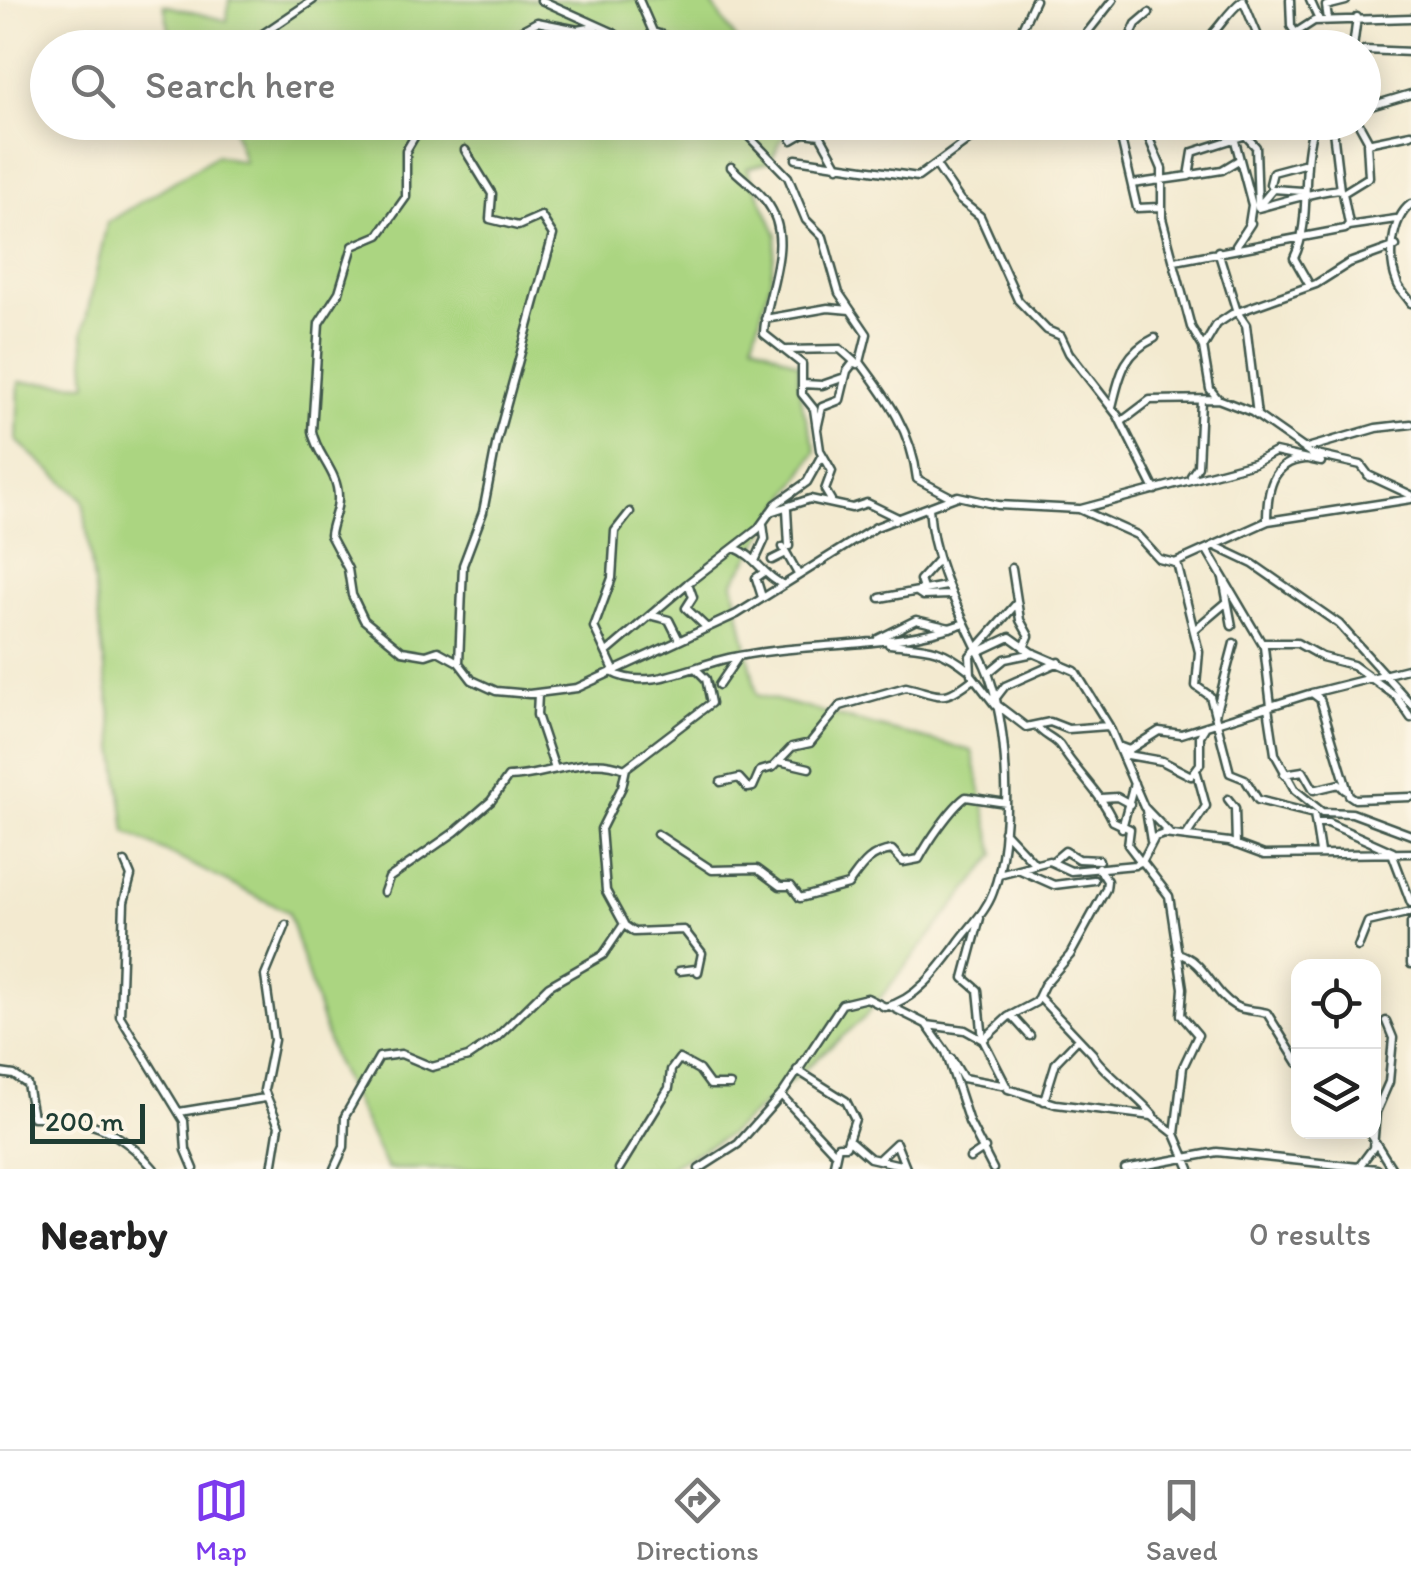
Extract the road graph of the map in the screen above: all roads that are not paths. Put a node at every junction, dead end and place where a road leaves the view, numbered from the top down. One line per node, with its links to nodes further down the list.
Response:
1 (313, 0): 17 (street)
2 (541, 0): 16 (street)
3 (638, 0): 22 (street)
4 (1035, 0): 23 (street)
5 (1113, 0): 24 (street)
6 (1290, 0): 28 (street)
7 (1310, 0): 15 (street)
8 (1346, 0): 10 (street); 12 (street)
9 (1238, 1): 26 (street); 27 (street)
10 (1334, 3): 12 (street); 14 (street)
11 (1150, 14): 25 (street)
12 (1352, 17): 13 (street); 14 (street); 30 (street)
13 (1411, 18)
14 (1328, 19): 15 (street)
15 (1318, 20): 29 (street)
16 (595, 28): 20 (street); 21 (street)
17 (269, 30)
18 (522, 30): 19 (street)
19 (578, 30)
20 (578, 30)
21 (604, 30)
22 (654, 30)
23 (1021, 30)
24 (1089, 30)
25 (1134, 30)
26 (1218, 30)
27 (1254, 30)
28 (1294, 30)
29 (1298, 30)
30 (1353, 30)
31 (1381, 51): 32 (street)
32 (1411, 52)
33 (1411, 94): 34 (street)
34 (1381, 103)
35 (1411, 134): 47 (street)
36 (413, 140): 147 (street)
37 (752, 140): 76 (street)
38 (823, 140): 55 (street)
39 (969, 140): 53 (street)
40 (1120, 140): 58 (street)
41 (1151, 140): 57 (street)
42 (1235, 140): 51 (street); 56 (street)
43 (1250, 140): 65 (street)
44 (1310, 140): 52 (street)
45 (1334, 140): 60 (street)
46 (1380, 140): 48 (street)
47 (1381, 140)
48 (1369, 142): 62 (street)
49 (465, 150): 147 (street)
50 (796, 159): 55 (street)
51 (1238, 160): 56 (street); 67 (street)
52 (1304, 163): 59 (street); 61 (street)
53 (936, 165): 55 (street); 88 (street)
54 (731, 167): 78 (street)
55 (838, 168)
56 (1191, 175): 57 (street)
57 (1163, 181): 58 (street); 64 (street)
58 (1132, 184): 64 (street)
59 (1270, 184)
60 (1340, 189): 61 (street); 62 (street)
61 (1302, 192): 65 (street); 65 (street); 69 (street)
62 (1344, 200): 68 (street)
63 (1411, 204): 66 (street)
64 (1160, 207): 73 (street)
65 (1258, 208): 67 (street)
66 (1398, 218): 68 (street); 70 (street)
67 (1250, 224): 71 (street)
68 (1348, 226): 69 (street)
69 (1301, 236): 71 (street); 74 (street)
70 (1396, 246): 74 (street); 75 (street)
71 (1236, 247): 72 (street)
72 (1218, 250): 73 (street); 77 (street)
73 (1175, 262): 80 (street)
74 (1310, 286): 77 (street)
75 (1411, 302)
76 (852, 310): 78 (street); 83 (street)
77 (1237, 312): 80 (street); 89 (street)
78 (765, 319): 81 (street)
79 (1156, 338): 88 (street)
80 (1203, 347): 86 (street)
81 (786, 350): 82 (street); 85 (street)
82 (854, 362): 83 (street); 84 (street)
83 (863, 367): 101 (street)
84 (845, 377): 85 (street); 92 (street)
85 (803, 384): 92 (street)
86 (1218, 399): 87 (street); 89 (street)
87 (1201, 400): 90 (street); 97 (street)
88 (1112, 408): 90 (street)
89 (1258, 416): 93 (street)
90 (1121, 422): 99 (street)
91 (1411, 424): 93 (street)
92 (816, 436): 94 (street)
93 (1303, 450): 96 (street)
94 (822, 455): 98 (street); 108 (street)
95 (1322, 462): 96 (street); 97 (street); 110 (street)
96 (1370, 477): 100 (street)
97 (1184, 480): 99 (street)
98 (826, 488): 102 (street); 103 (street)
99 (1156, 490): 106 (street)
100 (1411, 497): 110 (street)
101 (952, 498): 105 (street); 106 (street)
102 (810, 499): 103 (street); 104 (street)
103 (831, 500): 109 (street)
104 (788, 508): 108 (street); 113 (street)
105 (928, 508): 109 (street); 116 (street)
106 (1079, 509): 118 (street)
107 (630, 512): 143 (street)
108 (768, 512): 111 (street)
109 (898, 518): 122 (street)
110 (1267, 522): 114 (street)
111 (762, 523): 112 (street); 117 (street)
112 (734, 547): 117 (street); 123 (street)
113 (786, 549): 115 (street); 122 (street)
114 (1212, 549): 118 (street); 120 (street); 153 (street)
115 (772, 560)
116 (938, 560): 125 (street); 126 (street)
117 (755, 561): 121 (street)
118 (1177, 563): 136 (street)
119 (1012, 568): 130 (street)
120 (1222, 572): 129 (street); 140 (street)
121 (763, 573): 124 (street); 127 (street)
122 (798, 574): 124 (street)
123 (687, 584): 131 (street); 134 (street)
124 (783, 584): 127 (street)
125 (920, 590): 126 (street); 128 (street)
126 (947, 590): 132 (street)
127 (762, 597): 134 (street)
128 (880, 598)
129 (1228, 601): 133 (street); 136 (street)
130 (1017, 604): 141 (street); 142 (street)
131 (652, 617): 137 (street); 143 (street)
132 (965, 624): 135 (street); 142 (street)
133 (1232, 626)
134 (707, 628): 137 (street)
135 (951, 628): 138 (street); 138 (street)
136 (1194, 630): 161 (street)
137 (680, 640): 150 (street)
138 (872, 642): 145 (street); 152 (street)
139 (1234, 643): 161 (street)
140 (1262, 643): 154 (street); 160 (street)
141 (1024, 648): 142 (street); 144 (street)
142 (976, 649): 151 (street); 152 (street)
143 (607, 652): 150 (street)
144 (1034, 653): 146 (street); 151 (street)
145 (738, 656): 148 (street); 155 (street)
146 (1060, 662): 158 (street); 165 (street)
147 (459, 663): 157 (street)
148 (695, 668): 150 (street); 170 (street)
149 (1411, 668): 153 (street)
150 (612, 671): 157 (street)
151 (988, 673): 158 (street)
152 (971, 675): 158 (street); 167 (street)
153 (1384, 676): 154 (street); 159 (street)
154 (1374, 678): 156 (street); 162 (street)
155 (719, 685)
156 (1312, 692): 160 (street); 178 (street)
157 (538, 694): 168 (street)
158 (996, 703): 164 (street); 179 (street)
159 (1411, 704)
160 (1270, 706): 161 (street); 172 (street)
161 (1215, 718): 163 (street); 182 (street)
162 (1411, 718)
163 (1206, 725): 166 (street); 171 (street)
164 (1037, 726): 165 (street); 176 (street)
165 (1109, 726): 166 (street)
166 (1120, 750): 171 (street); 173 (street)
167 (780, 760): 169 (street); 174 (street)
168 (556, 768): 170 (street); 202 (street)
169 (809, 768)
170 (625, 769): 208 (street)
171 (1197, 772): 188 (street)
172 (1284, 774): 178 (street); 187 (street)
173 (1134, 781): 180 (street); 181 (street)
174 (721, 782)
175 (1411, 797): 178 (street)
176 (1100, 799): 180 (street); 183 (street)
177 (1228, 799): 190 (street)
178 (1357, 799)
179 (1006, 803): 184 (street); 185 (street)
180 (1130, 804): 183 (street)
181 (1146, 808): 186 (street); 189 (street)
182 (1318, 823): 191 (street); 192 (street)
183 (1122, 828): 196 (street)
184 (1004, 831): 197 (street); 200 (street)
185 (657, 834)
186 (1170, 834): 188 (street); 189 (street)
187 (1411, 835)
188 (1186, 836): 190 (street)
189 (1152, 844): 196 (street)
190 (1236, 845): 191 (street)
191 (1320, 852): 192 (street)
192 (1392, 853): 193 (street); 203 (street)
193 (1411, 853)
194 (125, 862): 230 (street)
195 (1052, 862): 197 (street); 198 (street); 198 (street)
196 (1142, 862): 198 (street); 210 (street)
197 (1038, 863): 199 (street)
198 (1099, 863): 213 (street)
199 (1017, 869): 200 (street); 201 (street)
200 (998, 874): 204 (street)
201 (1094, 880)
202 (384, 892)
203 (1411, 902)
204 (982, 912): 214 (street); 220 (street)
205 (1411, 912): 209 (street)
206 (1411, 922): 211 (street)
207 (286, 925): 228 (street)
208 (624, 925): 212 (street); 245 (street)
209 (1358, 947)
210 (1177, 953): 221 (street); 232 (street)
211 (1411, 964)
212 (678, 971)
213 (1040, 997): 215 (street); 219 (street)
214 (890, 1006): 217 (street); 223 (street)
215 (1011, 1016): 218 (street); 220 (street)
216 (1386, 1021): 234 (street)
217 (927, 1025): 220 (street); 222 (street)
218 (1030, 1036)
219 (1078, 1039): 229 (street); 231 (street)
220 (983, 1040): 226 (street)
221 (1291, 1052)
222 (948, 1054): 226 (street); 235 (street)
223 (797, 1070): 227 (street); 233 (street)
224 (0, 1073): 242 (street)
225 (730, 1084): 246 (street)
226 (1007, 1086): 229 (street)
227 (781, 1095): 236 (street); 247 (street)
228 (265, 1098): 230 (street); 244 (street)
229 (1044, 1101): 231 (street)
230 (179, 1112): 243 (street)
231 (1154, 1116): 232 (street)
232 (1176, 1131): 237 (street)
233 (848, 1139): 236 (street); 239 (street)
234 (1375, 1140): 240 (street); 253 (street)
235 (985, 1148): 238 (street); 249 (street)
236 (836, 1154): 248 (street)
237 (1184, 1155): 240 (street); 250 (street); 251 (street)
238 (970, 1158)
239 (876, 1160): 241 (street); 241 (street)
240 (1359, 1167): 252 (street)
241 (906, 1168)
242 (154, 1169)
243 (194, 1169)
244 (272, 1169)
245 (334, 1169)
246 (619, 1169)
247 (699, 1169)
248 (833, 1169)
249 (993, 1169)
250 (1125, 1169)
251 (1190, 1169)
252 (1377, 1169)
253 (1392, 1169)

